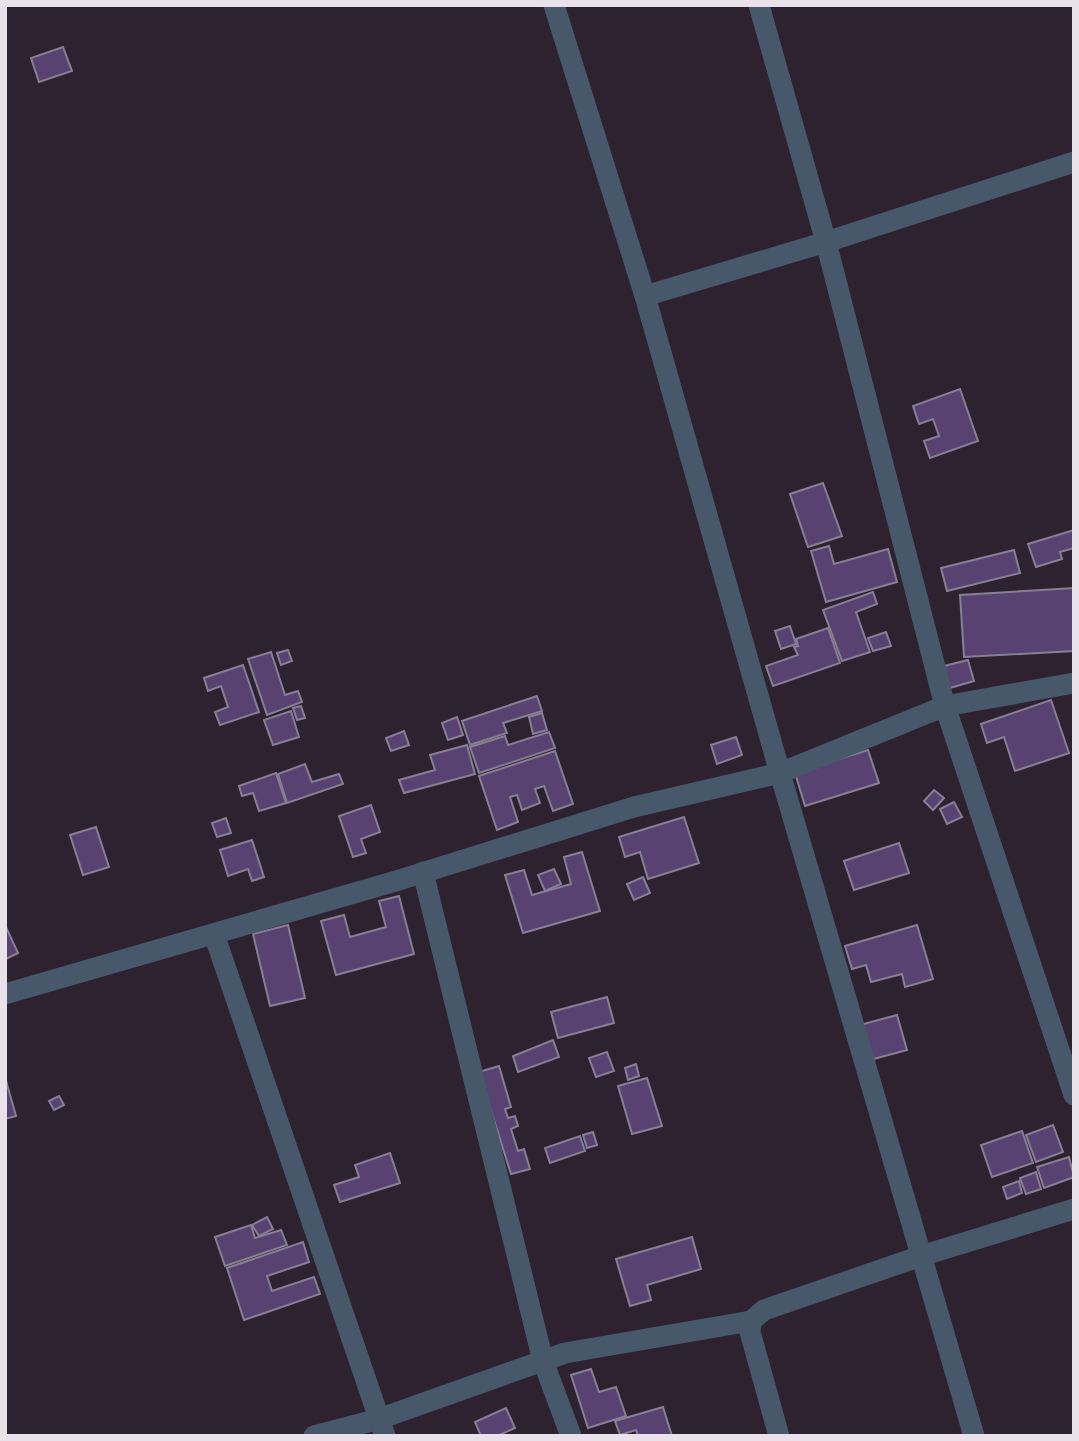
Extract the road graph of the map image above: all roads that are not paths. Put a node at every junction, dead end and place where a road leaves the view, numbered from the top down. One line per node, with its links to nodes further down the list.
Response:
1 (554, 5): 5 (street)
2 (759, 5): 4 (street)
3 (1074, 162): 4 (street)
4 (826, 242): 5 (street); 7 (street)
5 (645, 296): 8 (street)
6 (1074, 683): 7 (street)
7 (945, 706): 8 (street); 12 (street)
8 (780, 772): 9 (street); 14 (street)
9 (423, 872): 10 (street); 16 (street)
10 (214, 934): 11 (street); 17 (street)
11 (5, 993)
12 (1074, 1095)
13 (1074, 1209): 14 (street)
14 (921, 1256): 15 (street); 21 (street)
15 (751, 1321): 16 (street); 20 (street)
16 (543, 1361): 17 (street); 19 (street)
17 (382, 1427): 18 (street)
18 (314, 1436)
19 (571, 1436)
20 (779, 1436)
21 (974, 1436)

